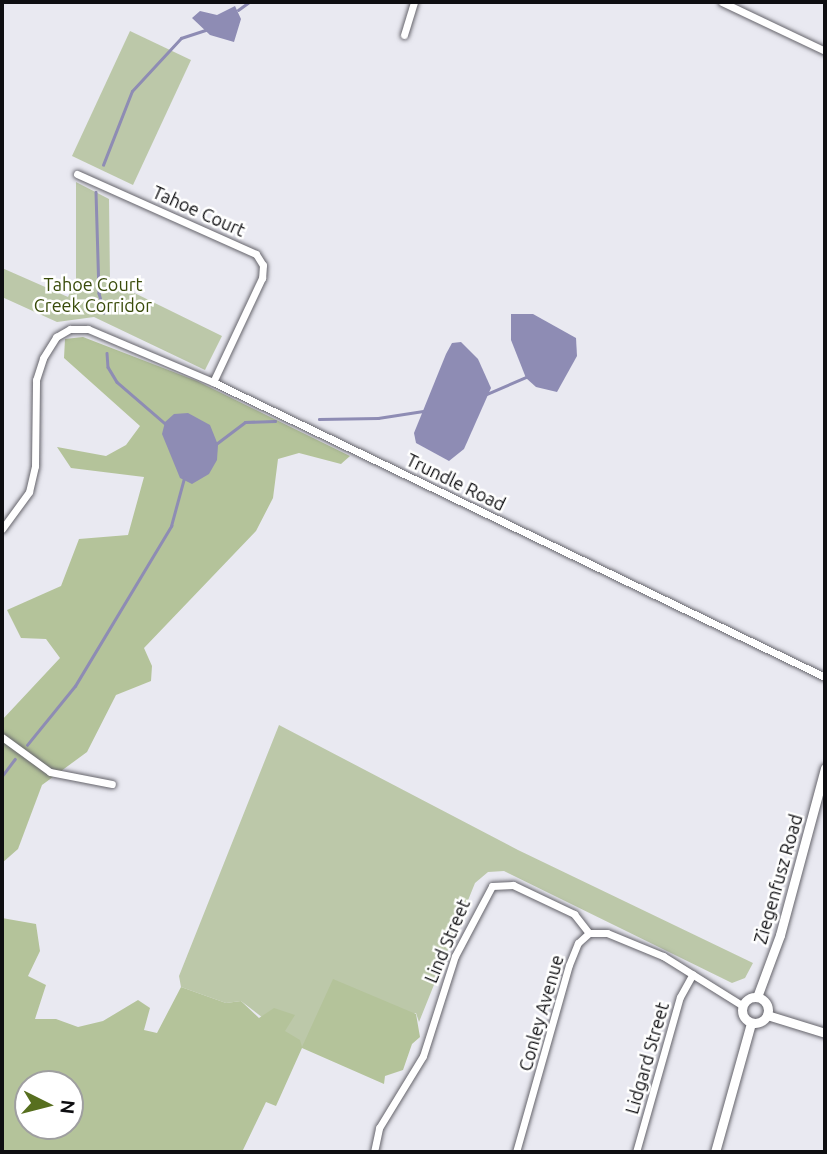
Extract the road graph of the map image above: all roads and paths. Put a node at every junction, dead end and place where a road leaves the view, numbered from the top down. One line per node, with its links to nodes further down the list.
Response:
1 (414, 2): 3 (street)
2 (722, 2): 4 (street)
3 (404, 35)
4 (825, 51)
5 (77, 174): 6 (street, Tahoe Court)
6 (213, 382): 7 (street, Trundle Road); 8 (street, Trundle Road)
7 (2, 529)
8 (825, 677)
9 (2, 737): 11 (street)
10 (825, 768): 14 (street, Ziegenfusz Road)
11 (112, 784)
12 (589, 933): 13 (street); 19 (street, Lind Street); 20 (street, Conley Avenue)
13 (693, 974): 15 (street); 21 (street, Lidgard Street)
14 (758, 997): 15 (street); 16 (street)
15 (743, 1006): 17 (street)
16 (767, 1015): 17 (street); 18 (street)
17 (751, 1023): 22 (street)
18 (825, 1033)
19 (374, 1152)
20 (516, 1152)
21 (636, 1152)
22 (715, 1152)

